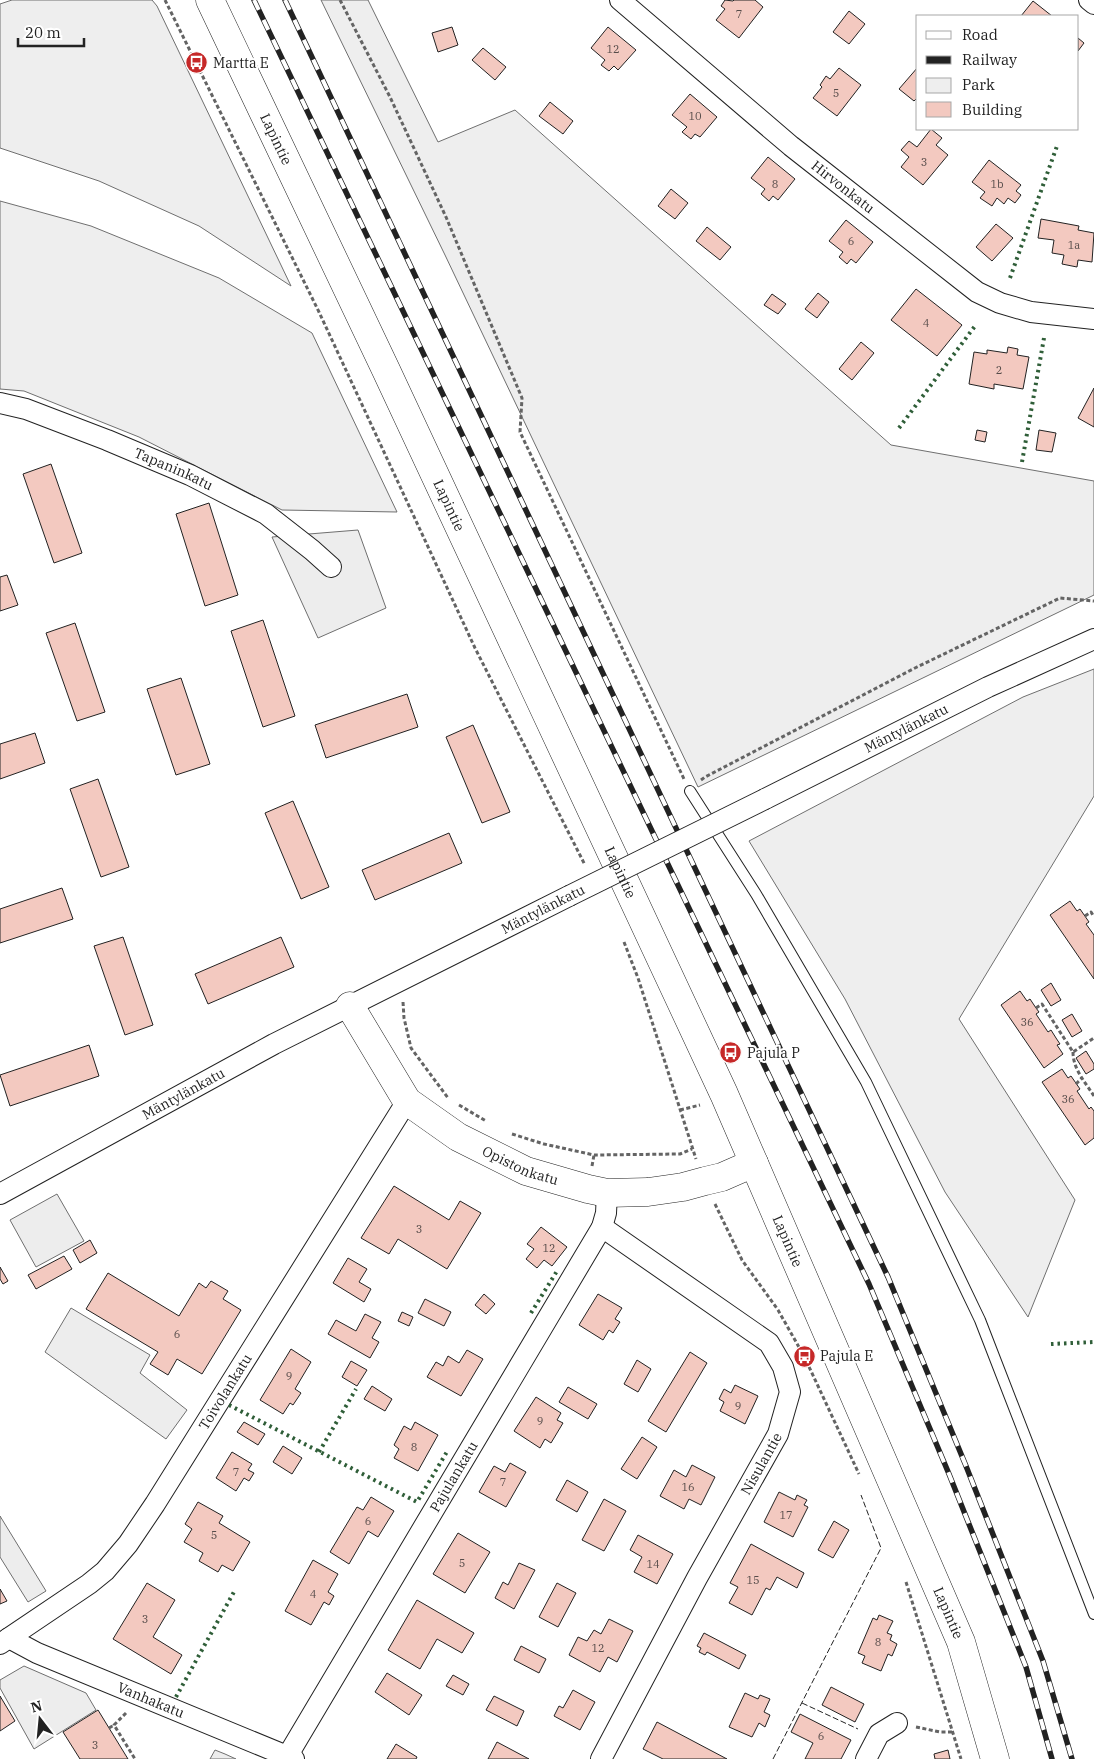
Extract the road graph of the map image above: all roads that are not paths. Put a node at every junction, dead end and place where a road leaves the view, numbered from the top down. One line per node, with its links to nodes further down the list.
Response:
1 (210, 0): 12 (main road, Lapintie)
2 (620, 0): 5 (street, Hirvonkatu)
3 (1089, 0): 4 (street)
4 (1094, 4)
5 (1094, 319)
6 (0, 403): 7 (street, Tapaninkatu)
7 (331, 568)
8 (1094, 639): 10 (street, Mäntylänkatu, bridge)
9 (690, 791): 16 (lane)
10 (350, 1006): 11 (main road, Opistonkatu); 14 (street, Mäntylänkatu)
11 (407, 1101): 13 (main road, Opistonkatu); 17 (street, Toivolankatu)
12 (754, 1163): 13 (main road, Opistonkatu); 22 (main road, Lapintie)
13 (607, 1193): 15 (street, Pajulankatu)
14 (0, 1194)
15 (602, 1227): 19 (street, Pajulankatu); 20 (street, Nisulantie)
16 (1094, 1614)
17 (4, 1641): 19 (street, Vanhakatu)
18 (897, 1723): 21 (street)
19 (291, 1757)
20 (601, 1759)
21 (866, 1759)
22 (995, 1759)

